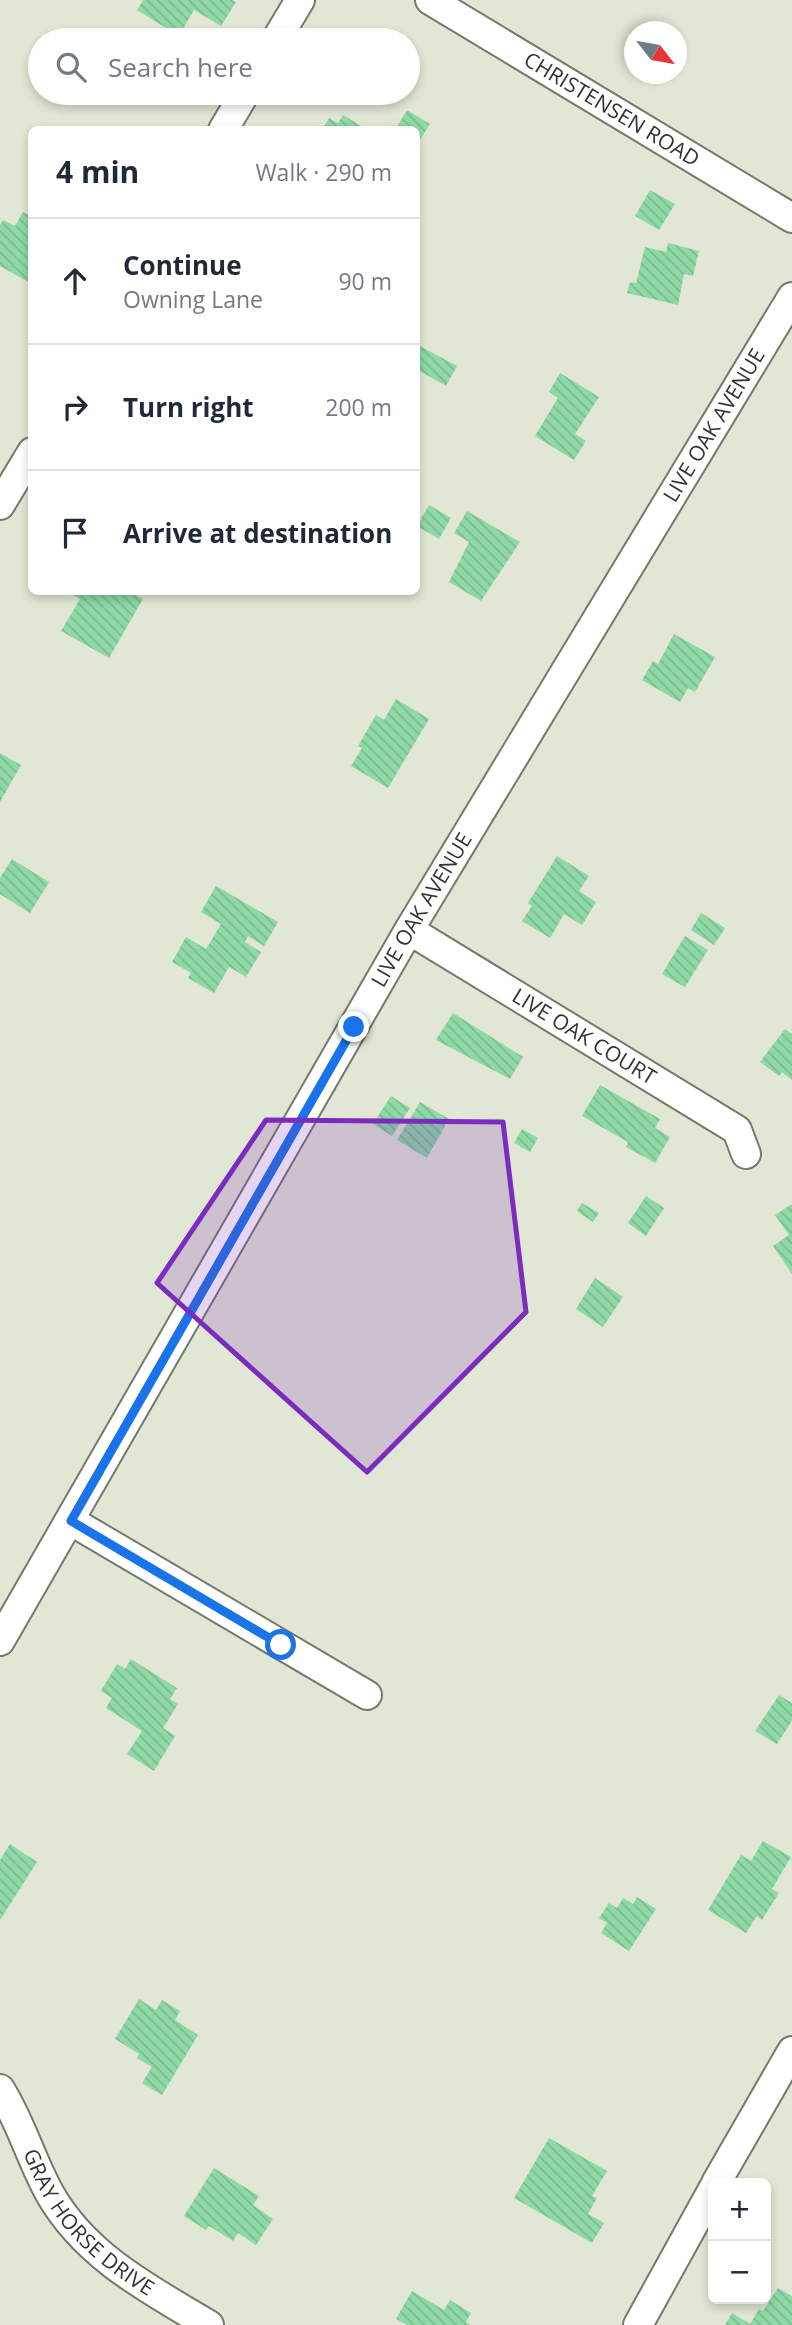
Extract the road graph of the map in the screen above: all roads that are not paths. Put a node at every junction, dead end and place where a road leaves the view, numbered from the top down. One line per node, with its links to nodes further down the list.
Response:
1 (300, 0): 3 (street)
2 (430, 0): 6 (street, CHRISTENSEN ROAD)
3 (283, 28)
4 (238, 105): 5 (street)
5 (225, 126)
6 (792, 218)
7 (792, 297): 10 (street, LIVE OAK AVENUE)
8 (28, 459): 9 (street)
9 (0, 505)
10 (409, 930): 11 (street, LIVE OAK COURT); 12 (street, LIVE OAK AVENUE)
11 (746, 1154)
12 (71, 1521): 13 (street, LIVE OAK AVENUE); 14 (street)
13 (0, 1641)
14 (367, 1695)
15 (792, 2051): 17 (street)
16 (0, 2089): 19 (street, GRAY HORSE DRIVE)
17 (719, 2178)
18 (708, 2198): 20 (street)
19 (209, 2325)
20 (638, 2325)

